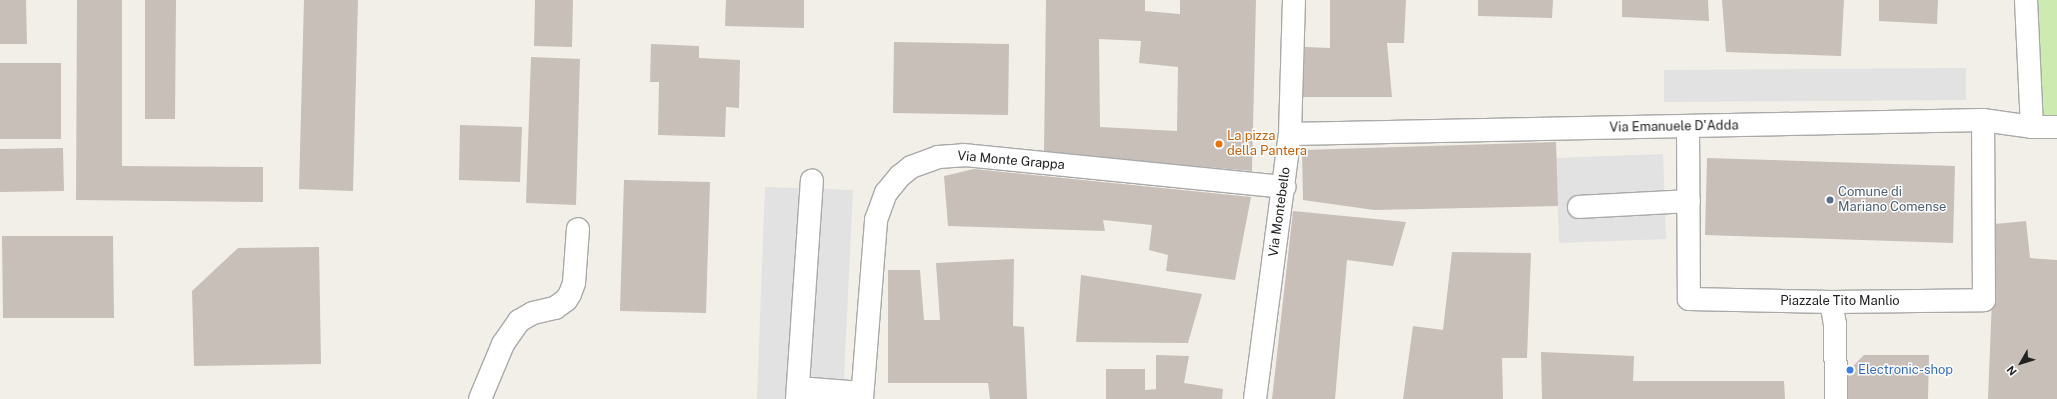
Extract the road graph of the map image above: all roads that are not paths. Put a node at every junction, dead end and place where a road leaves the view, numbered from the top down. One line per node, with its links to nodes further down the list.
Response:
1 (1294, 0): 7 (street, Via Montebello)
2 (2026, 0): 5 (street)
3 (1983, 120): 4 (street, Via Emanuele D'Adda); 5 (street, Via Emanuele D'Adda); 13 (street, Piazzale Tito Manlio)
4 (1688, 126): 7 (street, Via Emanuele D'Adda); 10 (street, Piazzale Tito Manlio)
5 (2032, 127): 6 (street, Via Emanuele D'Adda)
6 (2057, 127)
7 (1290, 134): 9 (street, Via Montebello)
8 (812, 181): 14 (street)
9 (1284, 187): 15 (street, Via Monte Grappa); 17 (street, Via Montebello)
10 (1689, 201): 11 (street); 13 (street, Piazzale Tito Manlio)
11 (1579, 207)
12 (578, 229): 16 (street)
13 (1831, 302): 18 (street)
14 (798, 394): 15 (street)
15 (862, 396)
16 (480, 399)
17 (1255, 399)
18 (1836, 399)

